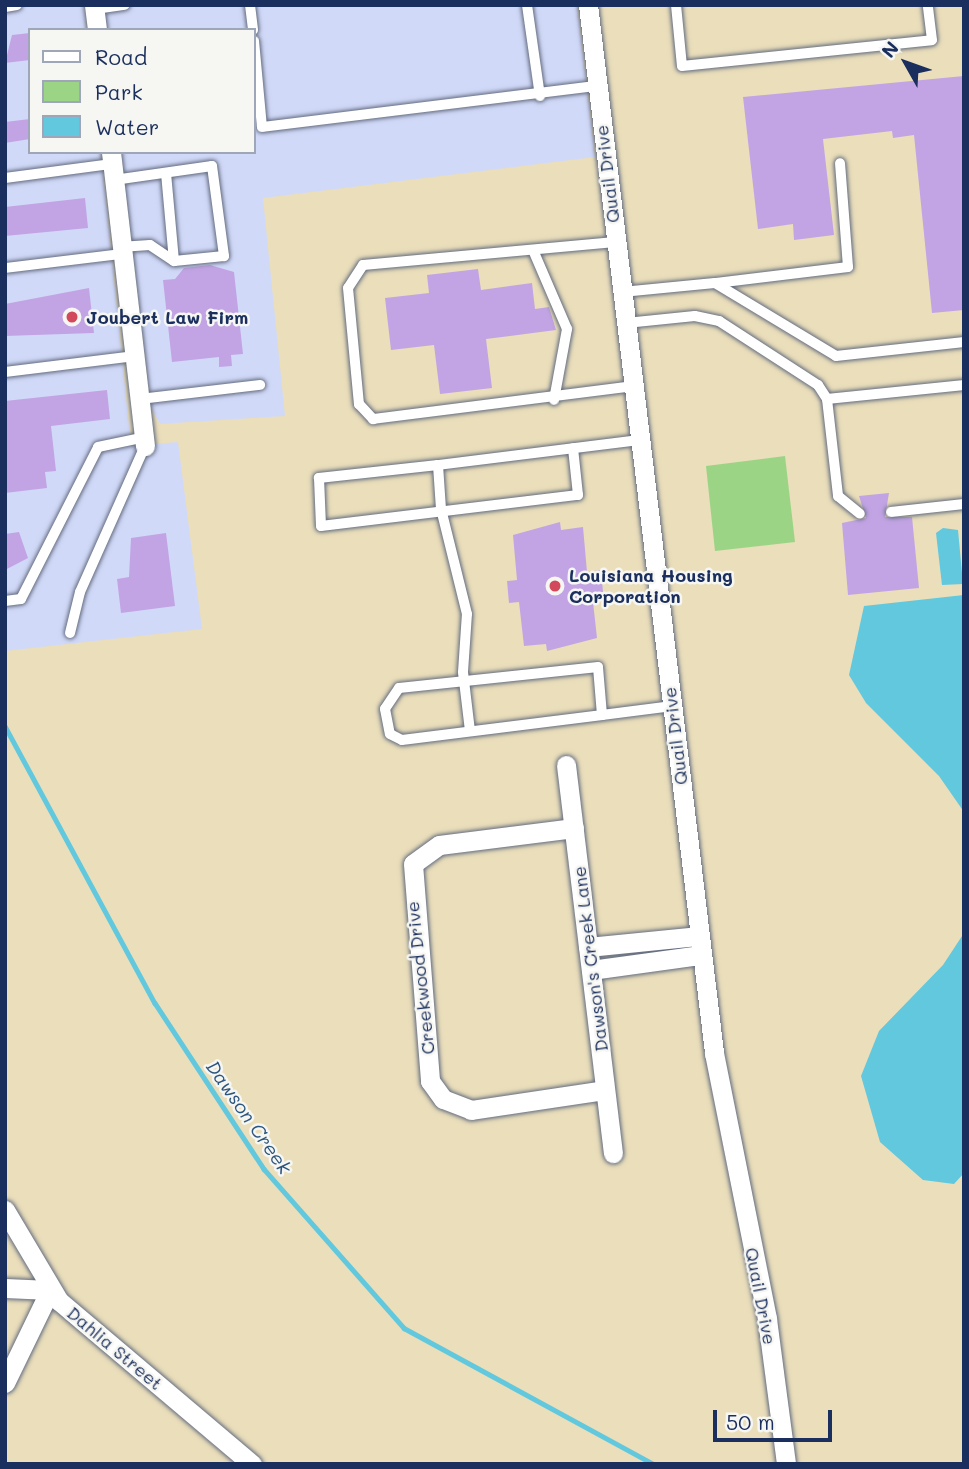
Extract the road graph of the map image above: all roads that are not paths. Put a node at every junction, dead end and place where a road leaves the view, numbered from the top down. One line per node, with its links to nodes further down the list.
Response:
1 (17, 5): 8 (lane)
2 (125, 5): 9 (lane)
3 (250, 5): 11 (lane)
4 (527, 5): 14 (lane)
5 (588, 5): 13 (street, Quail Drive)
6 (676, 5): 7 (lane)
7 (928, 5)
8 (5, 7)
9 (94, 7): 10 (street)
10 (97, 28)
11 (253, 28)
12 (256, 62): 14 (lane)
13 (597, 86): 14 (lane); 19 (street, Quail Drive)
14 (540, 96)
15 (839, 163): 24 (lane)
16 (112, 165): 17 (lane); 18 (lane); 20 (street)
17 (166, 173): 22 (lane); 22 (lane)
18 (5, 178)
19 (615, 242): 21 (lane); 25 (street, Quail Drive)
20 (121, 250): 22 (lane); 23 (lane); 28 (street)
21 (533, 250): 34 (lane); 34 (lane)
22 (174, 261)
23 (5, 268)
24 (715, 283): 25 (lane); 27 (lane)
25 (621, 292): 26 (street, Quail Drive)
26 (626, 323): 32 (street, Quail Drive); 35 (lane)
27 (964, 342)
28 (135, 356): 29 (lane); 33 (street)
29 (5, 372)
30 (260, 384): 33 (lane)
31 (964, 385): 35 (lane)
32 (633, 386): 34 (lane); 36 (street, Quail Drive)
33 (140, 399): 37 (street)
34 (554, 400)
35 (827, 400): 43 (lane)
36 (640, 440): 38 (lane); 47 (street, Quail Drive)
37 (145, 441): 44 (lane); 45 (lane)
38 (573, 448): 39 (lane); 41 (lane)
39 (438, 464): 41 (lane); 41 (lane)
40 (964, 504): 42 (lane)
41 (440, 509): 46 (lane)
42 (891, 512)
43 (860, 514)
44 (5, 601)
45 (70, 633)
46 (464, 681): 48 (lane); 49 (lane); 49 (lane)
47 (672, 706): 48 (lane); 52 (street, Quail Drive)
48 (602, 715): 49 (lane)
49 (470, 731)
50 (566, 765): 51 (street, Dawson's Creek Lane)
51 (574, 828): 53 (street, Dawson's Creek Lane); 55 (street, Creekwood Drive)
52 (700, 946): 53 (street); 54 (street); 62 (street, Quail Drive)
53 (588, 947): 54 (street, Dawson's Creek Lane)
54 (591, 970): 55 (street, Dawson's Creek Lane)
55 (606, 1090): 56 (street, Dawson's Creek Lane)
56 (613, 1153)
57 (5, 1210): 59 (street, Dahlia Street)
58 (5, 1288): 59 (street)
59 (50, 1290): 60 (street); 61 (street, Dahlia Street)
60 (5, 1384)
61 (252, 1464)
62 (786, 1464)

